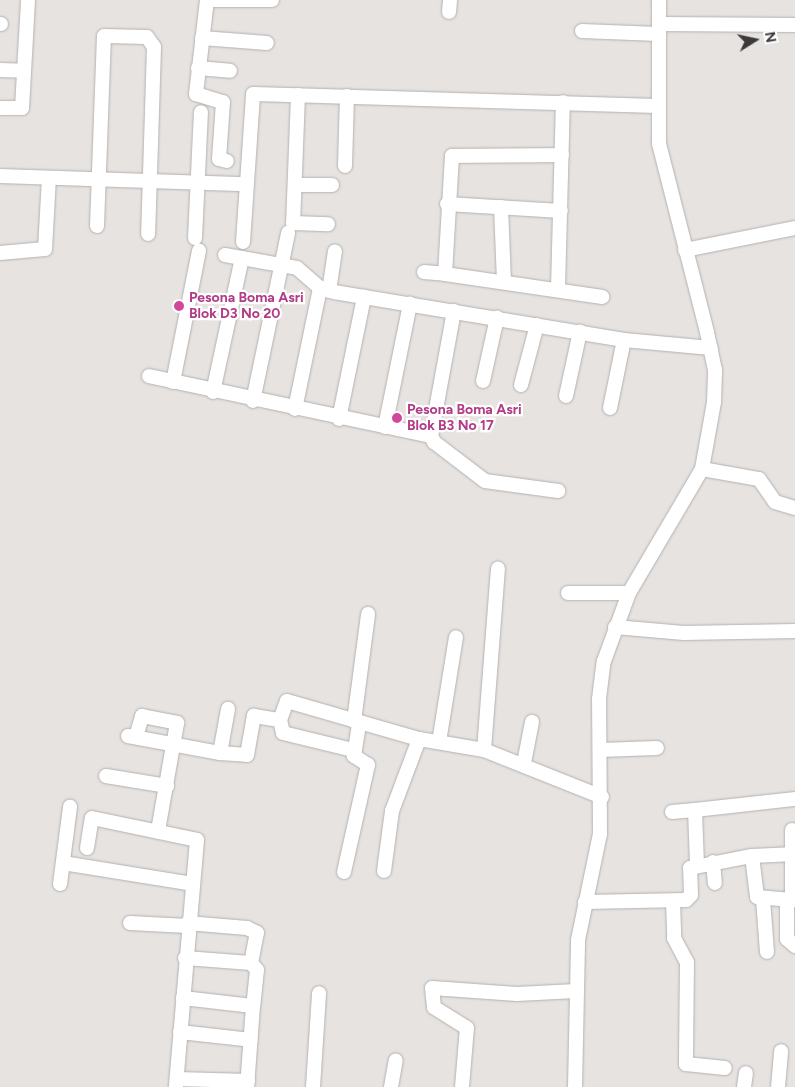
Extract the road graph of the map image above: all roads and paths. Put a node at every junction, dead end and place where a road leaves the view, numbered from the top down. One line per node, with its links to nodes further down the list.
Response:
1 (28, 0): 13 (street)
2 (207, 0): 5 (street); 9 (street)
3 (272, 0): 5 (street)
4 (659, 0): 7 (street)
5 (243, 1)
6 (795, 25): 7 (street)
7 (658, 29): 8 (street); 18 (street)
8 (582, 31)
9 (202, 38): 10 (street); 11 (street)
10 (267, 43)
11 (198, 68): 14 (street); 22 (street)
12 (0, 70): 13 (street)
13 (24, 71): 19 (street)
14 (230, 71)
15 (298, 95): 16 (street); 29 (street); 30 (street)
16 (347, 96): 17 (street); 23 (street)
17 (563, 102): 18 (street); 21 (street)
18 (658, 106): 41 (street)
19 (0, 108)
20 (201, 112): 28 (street)
21 (562, 155): 32 (street); 34 (street)
22 (218, 159)
23 (345, 166)
24 (0, 176): 25 (street)
25 (49, 178): 26 (street); 43 (street)
26 (98, 179): 27 (street); 27 (street); 36 (street)
27 (149, 180): 28 (street); 39 (street)
28 (197, 182): 29 (street); 62 (street)
29 (246, 184): 40 (street)
30 (295, 185): 31 (street); 35 (street)
31 (332, 185)
32 (447, 204): 33 (street); 48 (street)
33 (501, 207): 34 (street); 49 (street)
34 (561, 210): 51 (street)
35 (328, 224)
36 (97, 226)
37 (795, 228): 41 (street)
38 (288, 233): 46 (street)
39 (148, 234)
40 (243, 242)
41 (684, 245): 60 (street)
42 (335, 251): 50 (street)
43 (0, 253)
44 (225, 255): 45 (street)
45 (242, 258): 46 (street); 65 (street)
46 (282, 264): 50 (street); 67 (street)
47 (424, 272): 48 (street)
48 (445, 274): 49 (street)
49 (504, 280): 51 (street)
50 (325, 289): 52 (street); 69 (street)
51 (558, 289): 53 (street)
52 (364, 297): 54 (street); 70 (street)
53 (602, 297)
54 (410, 304): 55 (street); 71 (street)
55 (454, 311): 56 (street); 72 (street)
56 (497, 318): 57 (street); 63 (street)
57 (537, 325): 58 (street); 64 (street)
58 (580, 332): 59 (street); 66 (street)
59 (624, 340): 60 (street); 68 (street)
60 (711, 348): 73 (street)
61 (149, 376): 62 (street)
62 (172, 382): 65 (street)
63 (483, 382)
64 (521, 385)
65 (212, 392): 67 (street)
66 (566, 396)
67 (253, 402): 69 (street)
68 (610, 408)
69 (295, 409): 70 (street)
70 (339, 419): 71 (street)
71 (385, 427): 72 (street)
72 (431, 436): 74 (street)
73 (702, 469): 75 (street); 78 (street)
74 (558, 491)
75 (795, 508)
76 (498, 569): 92 (street)
77 (568, 593): 78 (street)
78 (629, 593): 80 (street)
79 (368, 614): 85 (street)
80 (615, 627): 81 (street); 93 (street)
81 (795, 631)
82 (456, 638): 88 (street)
83 (228, 709): 94 (street)
84 (280, 720): 85 (street); 91 (street); 94 (street)
85 (356, 722): 87 (street); 91 (street)
86 (532, 722): 95 (street)
87 (419, 739): 88 (street); 111 (street)
88 (439, 742): 92 (street)
89 (175, 744): 89 (street); 94 (street); 97 (street)
90 (657, 748): 93 (street)
91 (353, 750): 112 (street)
92 (484, 750): 95 (street)
93 (600, 750): 98 (street)
94 (220, 753)
95 (524, 763): 98 (street)
96 (106, 776): 97 (street)
97 (167, 786): 104 (street)
98 (602, 797): 119 (street)
99 (795, 800): 101 (street)
100 (70, 807): 109 (street)
101 (695, 810): 102 (street); 110 (street)
102 (672, 812)
103 (792, 830): 106 (street)
104 (158, 831): 105 (street); 115 (street)
105 (86, 848)
106 (793, 854): 107 (street); 117 (street)
107 (752, 856): 108 (street); 116 (street)
108 (713, 862): 110 (street); 113 (street)
109 (63, 863): 114 (street); 115 (street)
110 (697, 865): 118 (street)
111 (384, 871)
112 (344, 872)
113 (715, 883)
114 (60, 884)
115 (192, 884): 121 (street)
116 (763, 899): 117 (street); 123 (street)
117 (791, 900): 122 (street)
118 (673, 901): 119 (street); 134 (street)
119 (585, 902): 126 (street)
120 (130, 923): 121 (street)
121 (188, 924): 124 (street); 125 (street)
122 (795, 946)
123 (767, 952)
124 (185, 958): 125 (street); 128 (street)
125 (251, 963): 129 (street)
126 (576, 991): 140 (street); 141 (street)
127 (319, 994): 138 (street)
128 (182, 998): 129 (street); 130 (street)
129 (253, 1006): 131 (street)
130 (180, 1032): 131 (street); 136 (street)
131 (251, 1040): 137 (street)
132 (782, 1050): 143 (street)
133 (396, 1060): 139 (street)
134 (725, 1068)
135 (746, 1073): 142 (street)
136 (177, 1083): 137 (street)
137 (247, 1084)
138 (313, 1087)
139 (391, 1087)
140 (462, 1087)
141 (575, 1087)
142 (744, 1087)
143 (778, 1087)

